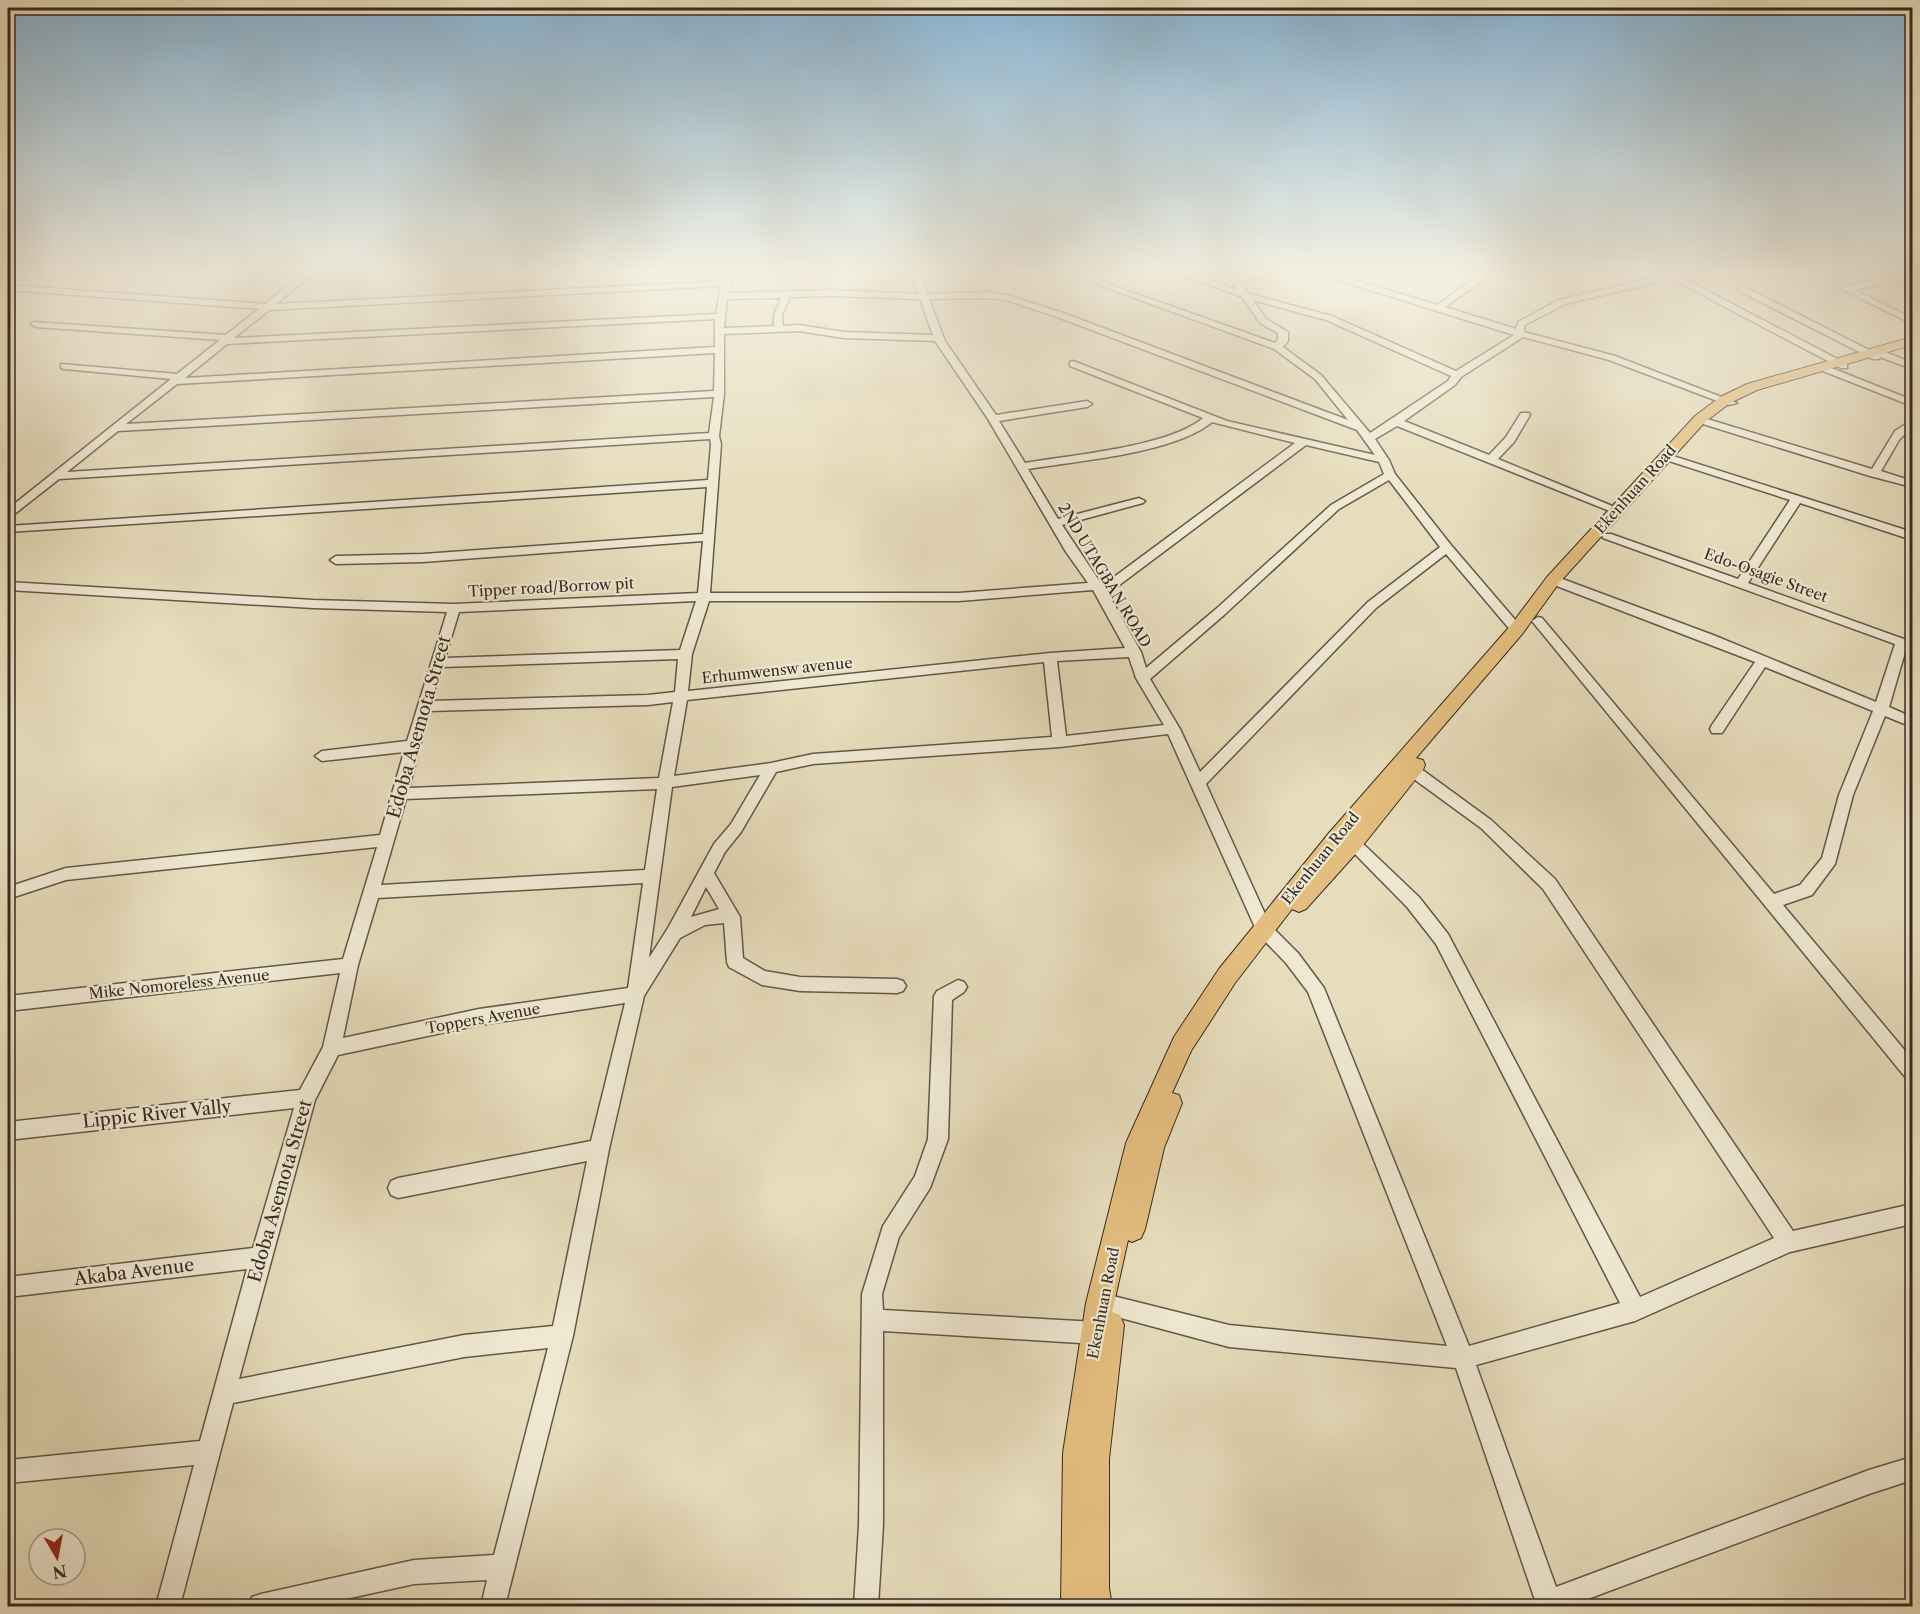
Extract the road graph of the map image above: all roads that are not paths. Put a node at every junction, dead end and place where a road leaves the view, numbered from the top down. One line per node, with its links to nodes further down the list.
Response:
1 (220, 345): 21 (street)
2 (720, 345): 14 (street)
3 (944, 345): 29 (street, 2ND UTAGBAN ROAD)
4 (1141, 345): 33 (street)
5 (1272, 345): 12 (street)
6 (1390, 345): 20 (street)
7 (1504, 345): 20 (street)
8 (1564, 345): 23 (street)
9 (1795, 345): 18 (street)
10 (1858, 345): 15 (street)
11 (1900, 345): 15 (main road, Ekenhuan Road)
12 (1277, 347): 33 (street)
13 (1912, 348): 15 (main road, Ekenhuan Road)
14 (720, 350): 21 (street); 22 (street)
15 (1876, 354): 18 (main road, Ekenhuan Road); 19 (street)
16 (1073, 364): 28 (street)
17 (64, 366): 21 (street)
18 (1832, 366): 23 (main road, Ekenhuan Road); 25 (street)
19 (1912, 366)
20 (1457, 375): 30 (street)
21 (178, 379): 34 (street)
22 (719, 392): 26 (street); 34 (street); 35 (street)
23 (1728, 401): 31 (main road, Ekenhuan Road); 50 (main road, Ekenhuan Road)
24 (1087, 404): 29 (street)
25 (1912, 404)
26 (304, 414)
27 (1525, 415): 40 (street)
28 (1211, 417): 37 (street); 42 (street)
29 (993, 418): 42 (street, 2ND UTAGBAN ROAD)
30 (1396, 422): 36 (street); 40 (street)
31 (1707, 422): 38 (main road, Ekenhuan Road); 47 (street)
32 (1912, 423): 43 (street)
33 (1358, 427): 36 (street)
34 (116, 428): 45 (street)
35 (714, 436): 41 (street); 45 (street); 46 (street)
36 (1369, 438): 39 (street)
37 (1303, 442): 39 (street); 62 (street, Tipper road/Borrow pit)
38 (1673, 459): 48 (street); 54 (main road, Ekenhuan Road)
39 (1384, 460): 44 (street)
40 (1490, 460): 50 (street)
41 (276, 462)
42 (1023, 467): 52 (street, 2ND UTAGBAN ROAD)
43 (1874, 474)
44 (1390, 475): 57 (street); 73 (street)
45 (54, 476): 51 (street)
46 (712, 483): 53 (street); 55 (street)
47 (1912, 484)
48 (1797, 499): 56 (street); 60 (street)
49 (1139, 501): 52 (street)
50 (1616, 510): 59 (main road, Ekenhuan Road)
51 (8, 514)
52 (1055, 523): 62 (street, 2ND UTAGBAN ROAD)
53 (8, 529)
54 (1607, 536): 59 (main road, Ekenhuan Road); 60 (street, Edo-Osagie Street)
55 (709, 537): 58 (street); 63 (street)
56 (1912, 537)
57 (1447, 548): 66 (street); 86 (street)
58 (336, 560)
59 (1559, 582): 65 (main road, Ekenhuan Road); 66 (main road, Ekenhuan Road); 71 (street)
60 (1741, 584): 67 (street, Edo-Osagie Street)
61 (8, 586): 64 (street, Tipper road/Borrow pit)
62 (1097, 586): 63 (street, Tipper road/Borrow pit); 68 (street, 2ND UTAGBAN ROAD)
63 (704, 597): 64 (street, Tipper road/Borrow pit); 69 (street)
64 (454, 608): 72 (street, Edoba Asemota Street)
65 (1538, 621): 84 (main road, Ekenhuan Road); 94 (street)
66 (1517, 629): 97 (main road, Ekenhuan Road)
67 (1907, 644): 76 (street)
68 (1134, 652): 70 (street, Erhumwensw avenue); 73 (street, 2ND UTAGBAN ROAD)
69 (685, 654): 72 (street); 74 (street)
70 (1050, 657): 74 (street, Erhumwensw avenue); 80 (street)
71 (1763, 660): 76 (street); 79 (street)
72 (437, 663): 75 (street, Edoba Asemota Street)
73 (1143, 678): 78 (street, 2ND UTAGBAN ROAD)
74 (681, 697): 75 (street, Erhumwensw avenue); 85 (street)
75 (423, 706): 81 (street, Edoba Asemota Street)
76 (1881, 710): 77 (street); 94 (street)
77 (1912, 722)
78 (1173, 729): 80 (street); 86 (street, 2ND UTAGBAN ROAD)
79 (1716, 729)
80 (1060, 742): 83 (street)
81 (411, 746): 82 (street); 87 (street, Edoba Asemota Street)
82 (322, 756)
83 (771, 768): 85 (street); 90 (street)
84 (1412, 770): 89 (main road, Ekenhuan Road); 110 (street)
85 (665, 783): 87 (street); 91 (street)
86 (1198, 783): 97 (street, 2ND UTAGBAN ROAD)
87 (400, 794): 88 (street, Edoba Asemota Street)
88 (387, 840): 92 (street, Edoba Asemota Street); 93 (street)
89 (1353, 843): 97 (main road, Ekenhuan Road); 114 (street)
90 (706, 873): 95 (street); 96 (street)
91 (652, 876): 92 (street); 101 (street)
92 (371, 892): 98 (street, Edoba Asemota Street)
93 (8, 893)
94 (1772, 902): 104 (street)
95 (732, 917): 96 (street); 99 (street)
96 (674, 933): 101 (street)
97 (1268, 933): 113 (main road, Ekenhuan Road); 116 (main road, Ekenhuan Road); 118 (street)
98 (350, 964): 102 (street, Mike Nomoreless Avenue); 103 (street, Edoba Asemota Street)
99 (897, 986)
100 (958, 987): 115 (street)
101 (636, 994): 103 (street, Toppers Avenue); 107 (street)
102 (8, 1003)
103 (332, 1048): 105 (street, Edoba Asemota Street)
104 (1912, 1072)
105 (306, 1098): 106 (street, Lippic River Vally); 111 (street, Edoba Asemota Street)
106 (8, 1131)
107 (599, 1149): 108 (street); 117 (street)
108 (398, 1188)
109 (1912, 1214): 110 (street)
110 (1788, 1242): 114 (street)
111 (260, 1257): 112 (street, Akaba Avenue); 119 (street, Edoba Asemota Street)
112 (8, 1287)
113 (1113, 1307): 118 (street); 130 (main road, Ekenhuan Road)
114 (1635, 1310): 118 (street)
115 (872, 1320): 116 (street); 128 (street)
116 (1096, 1333): 129 (main road, Ekenhuan Road)
117 (562, 1336): 119 (street); 123 (street)
118 (1463, 1358): 124 (street)
119 (225, 1393): 120 (street, Edoba Asemota Street)
120 (210, 1452): 122 (street); 125 (street, Edoba Asemota Street)
121 (1912, 1469): 124 (street)
122 (8, 1471)
123 (502, 1567): 126 (street); 127 (street)
124 (1549, 1604)
125 (168, 1606)
126 (261, 1606)
127 (493, 1606)
128 (866, 1606)
129 (1077, 1606)
130 (1096, 1606)

